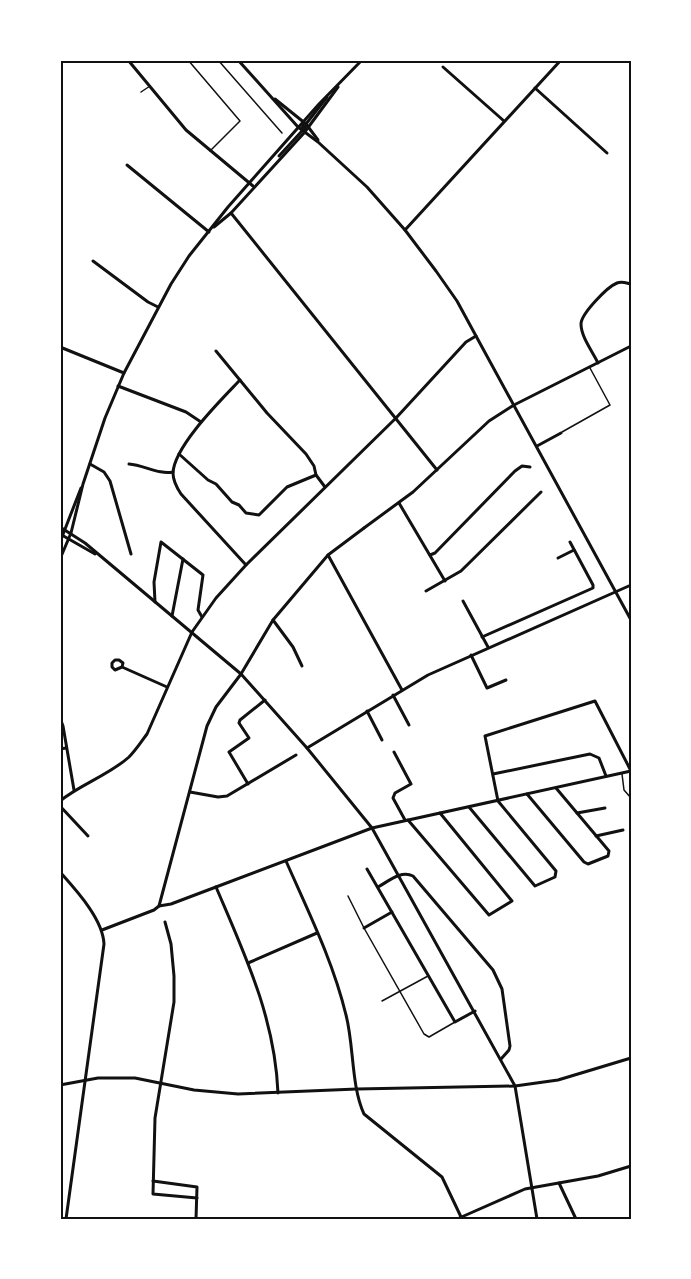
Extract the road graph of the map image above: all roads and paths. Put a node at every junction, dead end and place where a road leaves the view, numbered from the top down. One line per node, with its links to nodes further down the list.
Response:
1 (128, 60): 9 (street)
2 (188, 60): 18 (lane)
3 (218, 60): 16 (lane)
4 (238, 60): 12 (street)
5 (362, 60): 8 (street)
6 (561, 60): 10 (street)
7 (443, 66): 13 (street)
8 (343, 80): 14 (street); 14 (street)
9 (150, 86): 11 (lane); 18 (street)
10 (534, 88): 13 (street); 19 (street)
11 (141, 92)
12 (268, 93): 14 (street); 15 (street)
13 (504, 121): 24 (street)
14 (306, 124): 15 (street); 15 (street); 17 (street)
15 (301, 130): 17 (street); 21 (street); 22 (street)
16 (282, 133)
17 (318, 142): 24 (street)
18 (209, 151): 21 (street)
19 (607, 153)
20 (127, 165): 25 (street)
21 (249, 183): 22 (street); 25 (street)
22 (253, 186): 23 (street)
23 (231, 213): 25 (street); 39 (street)
24 (405, 230): 29 (street)
25 (209, 232): 28 (street)
26 (93, 261): 28 (street)
27 (631, 284): 33 (street)
28 (158, 307): 35 (street)
29 (476, 336): 38 (street); 39 (street)
30 (631, 346): 33 (street)
31 (60, 348): 35 (street)
32 (216, 351): 36 (street)
33 (598, 363): 34 (street)
34 (589, 367): 38 (street); 41 (lane)
35 (124, 373): 37 (street)
36 (240, 380): 40 (street); 49 (street)
37 (118, 386): 40 (street); 44 (street)
38 (514, 405): 42 (street); 47 (street)
39 (396, 418): 47 (street); 51 (street)
40 (201, 422): 43 (street)
41 (561, 433): 42 (street)
42 (537, 446): 73 (street)
43 (179, 454): 48 (street); 49 (street)
44 (90, 464): 50 (street); 62 (street)
45 (129, 464): 48 (street)
46 (530, 467): 64 (street)
47 (437, 470): 53 (street)
48 (173, 472): 69 (street)
49 (316, 475): 51 (street)
50 (84, 484): 55 (street); 56 (street)
51 (325, 487): 69 (street)
52 (541, 492): 70 (street)
53 (399, 503): 63 (street); 64 (street)
54 (60, 527): 55 (street)
55 (64, 529): 56 (street); 57 (street)
56 (71, 533): 58 (street); 65 (street)
57 (61, 535): 58 (street); 59 (street)
58 (69, 539): 65 (street); 67 (street)
59 (60, 542)
60 (570, 542): 61 (street)
61 (574, 550): 66 (street); 81 (street)
62 (131, 554)
63 (328, 555): 78 (street); 89 (street)
64 (430, 555): 70 (street)
65 (99, 557): 75 (street)
66 (558, 558)
67 (60, 559)
68 (183, 559): 75 (street); 76 (street); 77 (street)
69 (246, 565): 77 (street)
70 (445, 581): 72 (street)
71 (631, 585): 73 (street)
72 (426, 591)
73 (616, 592): 79 (street); 82 (street)
74 (463, 601): 81 (street)
75 (155, 602): 76 (street)
76 (172, 616): 80 (street)
77 (202, 617): 80 (street)
78 (273, 620): 84 (street); 86 (street)
79 (631, 620)
80 (192, 632): 86 (street); 88 (street)
81 (482, 637): 82 (street)
82 (488, 647): 83 (street)
83 (471, 655): 87 (street); 89 (street)
84 (302, 666)
85 (122, 667): 88 (street)
86 (241, 674): 91 (street); 108 (street)
87 (506, 680)
88 (167, 687): 107 (street)
89 (402, 690): 90 (street)
90 (393, 694): 92 (street); 94 (street)
91 (265, 700): 97 (street); 105 (street)
92 (367, 711): 95 (street); 97 (street)
93 (60, 718): 96 (street)
94 (409, 725)
95 (382, 740)
96 (66, 748): 98 (street); 107 (street)
97 (307, 748): 119 (street)
98 (60, 749)
99 (394, 752): 118 (street)
100 (296, 755): 105 (street)
101 (631, 771): 102 (street); 103 (street)
102 (622, 773): 104 (street); 110 (lane)
103 (493, 774): 104 (street); 112 (street)
104 (606, 776): 106 (street)
105 (249, 785): 108 (street)
106 (556, 788): 109 (street); 117 (street)
107 (74, 790): 111 (street)
108 (190, 792): 130 (street)
109 (527, 794): 112 (street); 122 (street)
110 (631, 798)
111 (60, 801)
112 (498, 801): 114 (street); 114 (street)
113 (60, 806): 121 (street)
114 (469, 806): 116 (street)
115 (605, 808): 117 (street)
116 (440, 813): 118 (street); 118 (street)
117 (577, 813): 122 (street)
118 (407, 820): 119 (street)
119 (372, 828): 123 (street); 125 (street)
120 (624, 830): 122 (street)
121 (88, 836)
122 (596, 836)
123 (286, 861): 127 (street); 135 (street)
124 (367, 869): 128 (street)
125 (399, 874): 128 (street); 140 (street); 143 (street)
126 (61, 875): 134 (street)
127 (216, 887): 130 (street); 136 (street)
128 (378, 887): 131 (street)
129 (348, 896): 133 (lane)
130 (159, 906): 134 (street)
131 (392, 912): 133 (street); 137 (street)
132 (165, 922): 145 (street)
133 (363, 928): 138 (lane)
134 (102, 930): 144 (street)
135 (317, 933): 136 (street); 148 (street)
136 (248, 963): 149 (street)
137 (428, 976): 138 (lane); 141 (street)
138 (401, 991): 139 (lane); 141 (lane)
139 (382, 1001)
140 (475, 1011): 141 (street); 143 (street)
141 (455, 1022)
142 (631, 1058): 147 (street)
143 (501, 1059): 147 (street)
144 (86, 1079): 145 (street); 146 (street); 156 (street)
145 (160, 1082): 149 (street); 151 (street)
146 (60, 1085)
147 (515, 1086): 148 (street); 153 (street)
148 (357, 1089): 149 (street); 155 (street)
149 (278, 1093)
150 (631, 1166): 152 (street)
151 (153, 1181): 154 (street); 154 (street)
152 (559, 1183): 153 (street); 159 (street)
153 (531, 1187): 155 (street); 158 (street)
154 (197, 1198): 157 (street)
155 (460, 1218)
156 (66, 1219)
157 (196, 1219)
158 (537, 1219)
159 (576, 1219)

